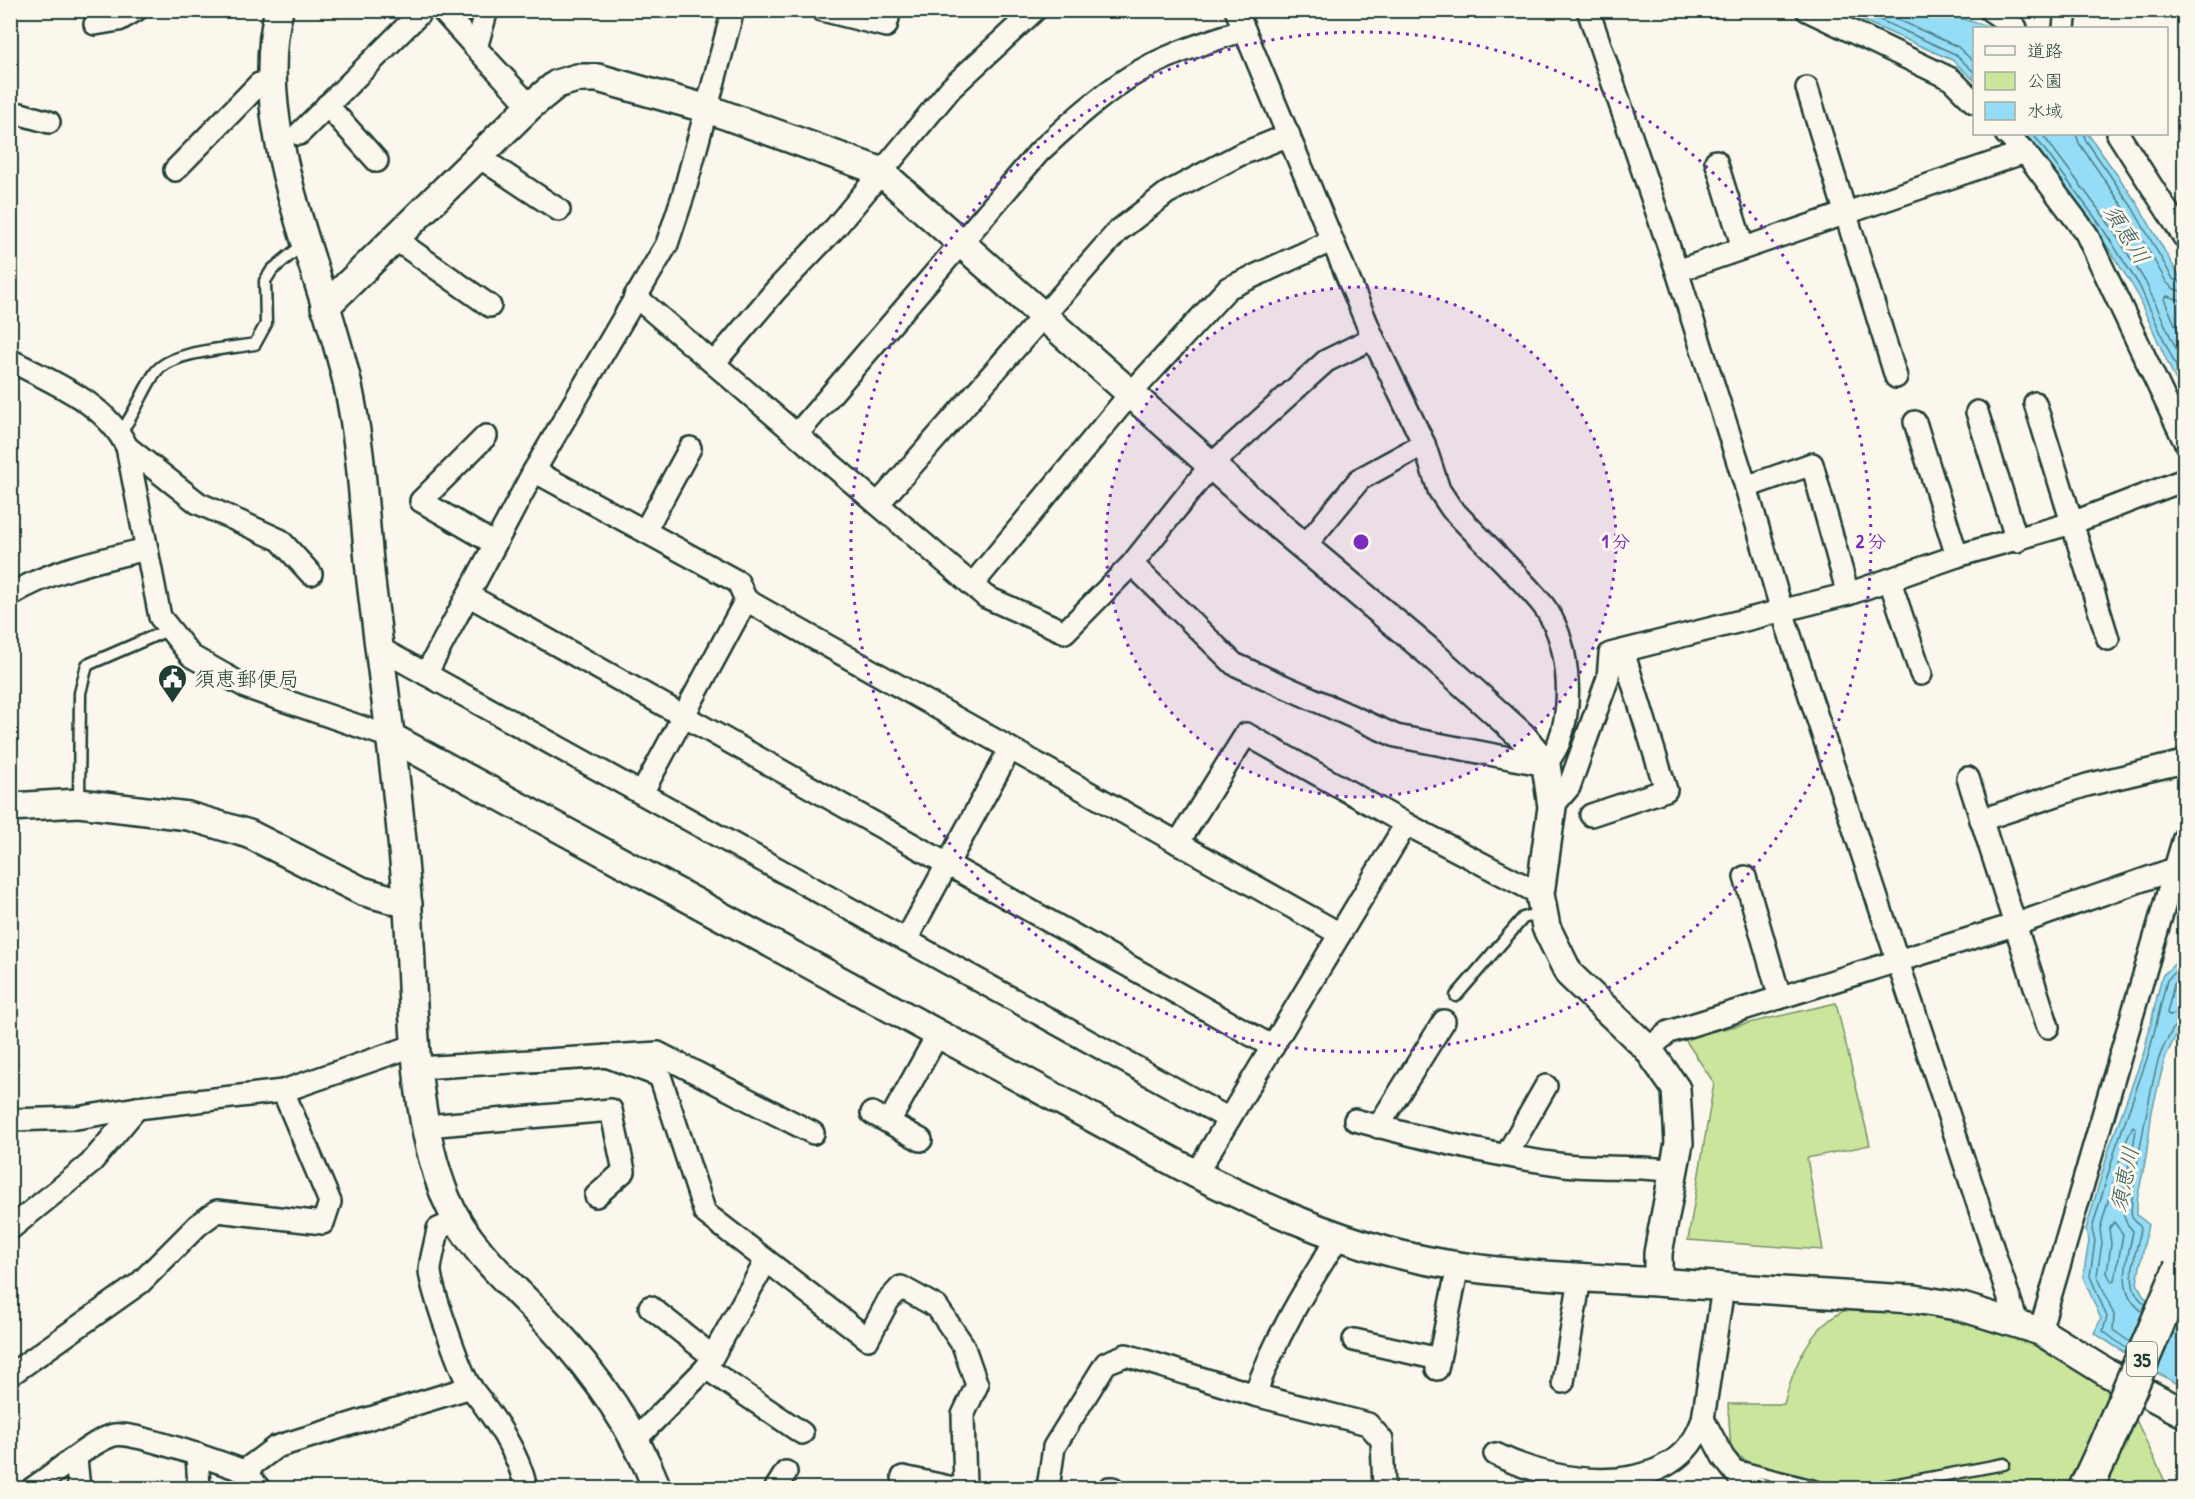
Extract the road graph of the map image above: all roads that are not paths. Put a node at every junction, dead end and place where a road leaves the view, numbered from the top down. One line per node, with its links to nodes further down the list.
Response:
1 (136, 10): 15 (street)
2 (279, 10): 20 (street)
3 (423, 10): 23 (street)
4 (442, 10): 19 (street)
5 (487, 10): 19 (street)
6 (733, 10): 25 (street)
7 (822, 10): 8 (street)
8 (890, 10)
9 (1035, 10): 37 (street)
10 (1236, 10): 18 (street)
11 (1588, 10): 46 (street)
12 (1807, 10): 22 (street)
13 (1990, 10): 16 (street)
14 (2066, 10): 17 (street)
15 (95, 24)
16 (2015, 27)
17 (2064, 27)
18 (1244, 30): 29 (street); 43 (street)
19 (476, 48): 24 (street)
20 (270, 82): 36 (street); 44 (street)
21 (1807, 88): 39 (street)
22 (1973, 101)
23 (327, 105): 28 (street); 34 (street)
24 (531, 106): 25 (street); 33 (street)
25 (708, 110): 37 (street); 47 (street)
26 (10, 115): 27 (street)
27 (49, 122)
28 (299, 134)
29 (1289, 135): 42 (street); 50 (street)
30 (2007, 135): 32 (street)
31 (2119, 135): 40 (street)
32 (2025, 152): 39 (street); 62 (street)
33 (479, 157): 38 (street); 41 (street)
34 (377, 161)
35 (1716, 161): 45 (street)
36 (175, 170)
37 (880, 171): 43 (street); 53 (street)
38 (559, 210)
39 (1846, 212): 45 (street); 54 (street)
40 (2184, 237)
41 (395, 239): 48 (street); 49 (street)
42 (1331, 241): 51 (street); 55 (street)
43 (962, 243): 50 (street); 59 (street)
44 (308, 247): 49 (street); 61 (lane)
45 (1743, 248): 46 (street)
46 (1677, 271): 68 (street)
47 (635, 296): 53 (street); 66 (street)
48 (490, 306)
49 (325, 307): 88 (street)
50 (1044, 317): 55 (street); 69 (street)
51 (1373, 338): 63 (street); 65 (street)
52 (10, 360): 61 (street)
53 (714, 363): 59 (street)
54 (1896, 377)
55 (1131, 393): 65 (street); 80 (street)
56 (2035, 403): 70 (street)
57 (1977, 412): 72 (street)
58 (1915, 422): 76 (street)
59 (796, 434): 69 (street)
60 (486, 436): 73 (street)
61 (123, 440): 75 (street); 78 (street)
62 (2184, 440)
63 (1424, 444): 74 (street); 96 (street)
64 (690, 448): 71 (street)
65 (1211, 465): 74 (street); 77 (street)
66 (534, 471): 71 (street); 73 (street)
67 (2184, 480): 70 (street)
68 (1746, 487): 81 (street); 85 (street)
69 (878, 504): 80 (street)
70 (2072, 523): 72 (street); 87 (street)
71 (645, 531): 84 (street)
72 (2017, 541): 76 (street)
73 (495, 544): 83 (street)
74 (1304, 547): 96 (street)
75 (147, 549): 82 (street); 86 (street)
76 (1957, 556): 79 (street)
77 (1132, 564): 80 (street); 96 (street)
78 (311, 574)
79 (1890, 580): 81 (street); 91 (street)
80 (972, 585)
81 (1848, 594): 85 (street)
82 (10, 595)
83 (468, 595): 90 (street); 92 (street)
84 (746, 600): 92 (street); 94 (street)
85 (1782, 610): 89 (street); 115 (street)
86 (170, 629): 93 (street); 99 (lane)
87 (2108, 639)
88 (379, 648): 90 (street); 93 (street)
89 (1623, 651): 101 (street); 102 (street)
90 (426, 674): 98 (street)
91 (1921, 674)
92 (683, 716): 98 (street); 107 (street)
93 (393, 738): 111 (street); 120 (street)
94 (1010, 749): 106 (street); 107 (street)
95 (2184, 762): 103 (street)
96 (1546, 765): 101 (street)
97 (1968, 778): 103 (street)
98 (642, 793): 114 (street)
99 (79, 802): 100 (street); 111 (street)
100 (10, 807)
101 (1552, 807): 110 (street)
102 (1591, 815)
103 (1981, 820): 112 (street)
104 (1406, 824): 106 (street); 110 (street); 113 (street)
105 (2184, 838): 108 (street)
106 (1178, 843): 113 (street)
107 (946, 864): 114 (street); 121 (street)
108 (2177, 868): 112 (street); 149 (street)
109 (1744, 877): 117 (street)
110 (1541, 903): 116 (lane); 122 (street)
111 (408, 904): 124 (street)
112 (2014, 925): 115 (street); 119 (street)
113 (1340, 934): 121 (street)
114 (906, 940): 128 (street)
115 (1898, 961): 117 (street); 149 (street)
116 (1456, 996)
117 (1780, 998): 122 (street)
118 (1444, 1021): 132 (street)
119 (2048, 1027)
120 (938, 1034): 134 (street); 137 (street)
121 (1272, 1047): 128 (street)
122 (1648, 1048): 136 (street)
123 (606, 1056): 124 (street); 133 (street); 142 (street)
124 (417, 1057): 126 (street); 131 (street)
125 (1546, 1086): 135 (street)
126 (283, 1091): 127 (street); 152 (street)
127 (138, 1108): 129 (street); 140 (street)
128 (1229, 1119): 137 (street)
129 (10, 1120)
130 (1355, 1120): 132 (street)
131 (426, 1126): 138 (street); 139 (street)
132 (1378, 1126): 135 (street)
133 (813, 1133)
134 (921, 1140)
135 (1507, 1154): 136 (street)
136 (1675, 1171): 146 (street)
137 (1196, 1174): 141 (street)
138 (596, 1196)
139 (458, 1220): 154 (street); 159 (street)
140 (10, 1229)
141 (1338, 1236): 144 (street); 155 (street)
142 (766, 1260): 151 (street); 176 (street)
143 (2182, 1262): 182 (main road, 35, bridge)
144 (1458, 1266): 145 (street); 150 (street)
145 (1581, 1278): 146 (street); 153 (street)
146 (1658, 1282): 147 (street)
147 (1723, 1288): 149 (street); 157 (street)
148 (650, 1308): 151 (street)
149 (2028, 1327): 156 (street)
150 (1354, 1340)
151 (709, 1362): 158 (street); 159 (street)
152 (10, 1375)
153 (1563, 1382)
154 (471, 1387): 165 (street); 173 (street)
155 (1255, 1395): 177 (street); 178 (street)
156 (2184, 1413)
157 (1703, 1419): 163 (street); 168 (street)
158 (802, 1433)
159 (635, 1440): 174 (street)
160 (197, 1454): 162 (street); 165 (street); 171 (street)
161 (1495, 1454): 167 (street)
162 (76, 1459): 169 (street); 170 (street)
163 (1728, 1464): 179 (street); 180 (lane)
164 (2004, 1464): 181 (lane)
165 (244, 1471): 172 (street)
166 (903, 1477): 175 (street)
167 (1589, 1486): 168 (street)
168 (1642, 1487)
169 (33, 1488)
170 (79, 1488)
171 (199, 1488)
172 (259, 1488)
173 (526, 1488)
174 (657, 1488)
175 (953, 1488)
176 (965, 1488)
177 (1047, 1488)
178 (1384, 1488)
179 (1759, 1488)
180 (1822, 1488)
181 (1876, 1488)
182 (2086, 1488)

